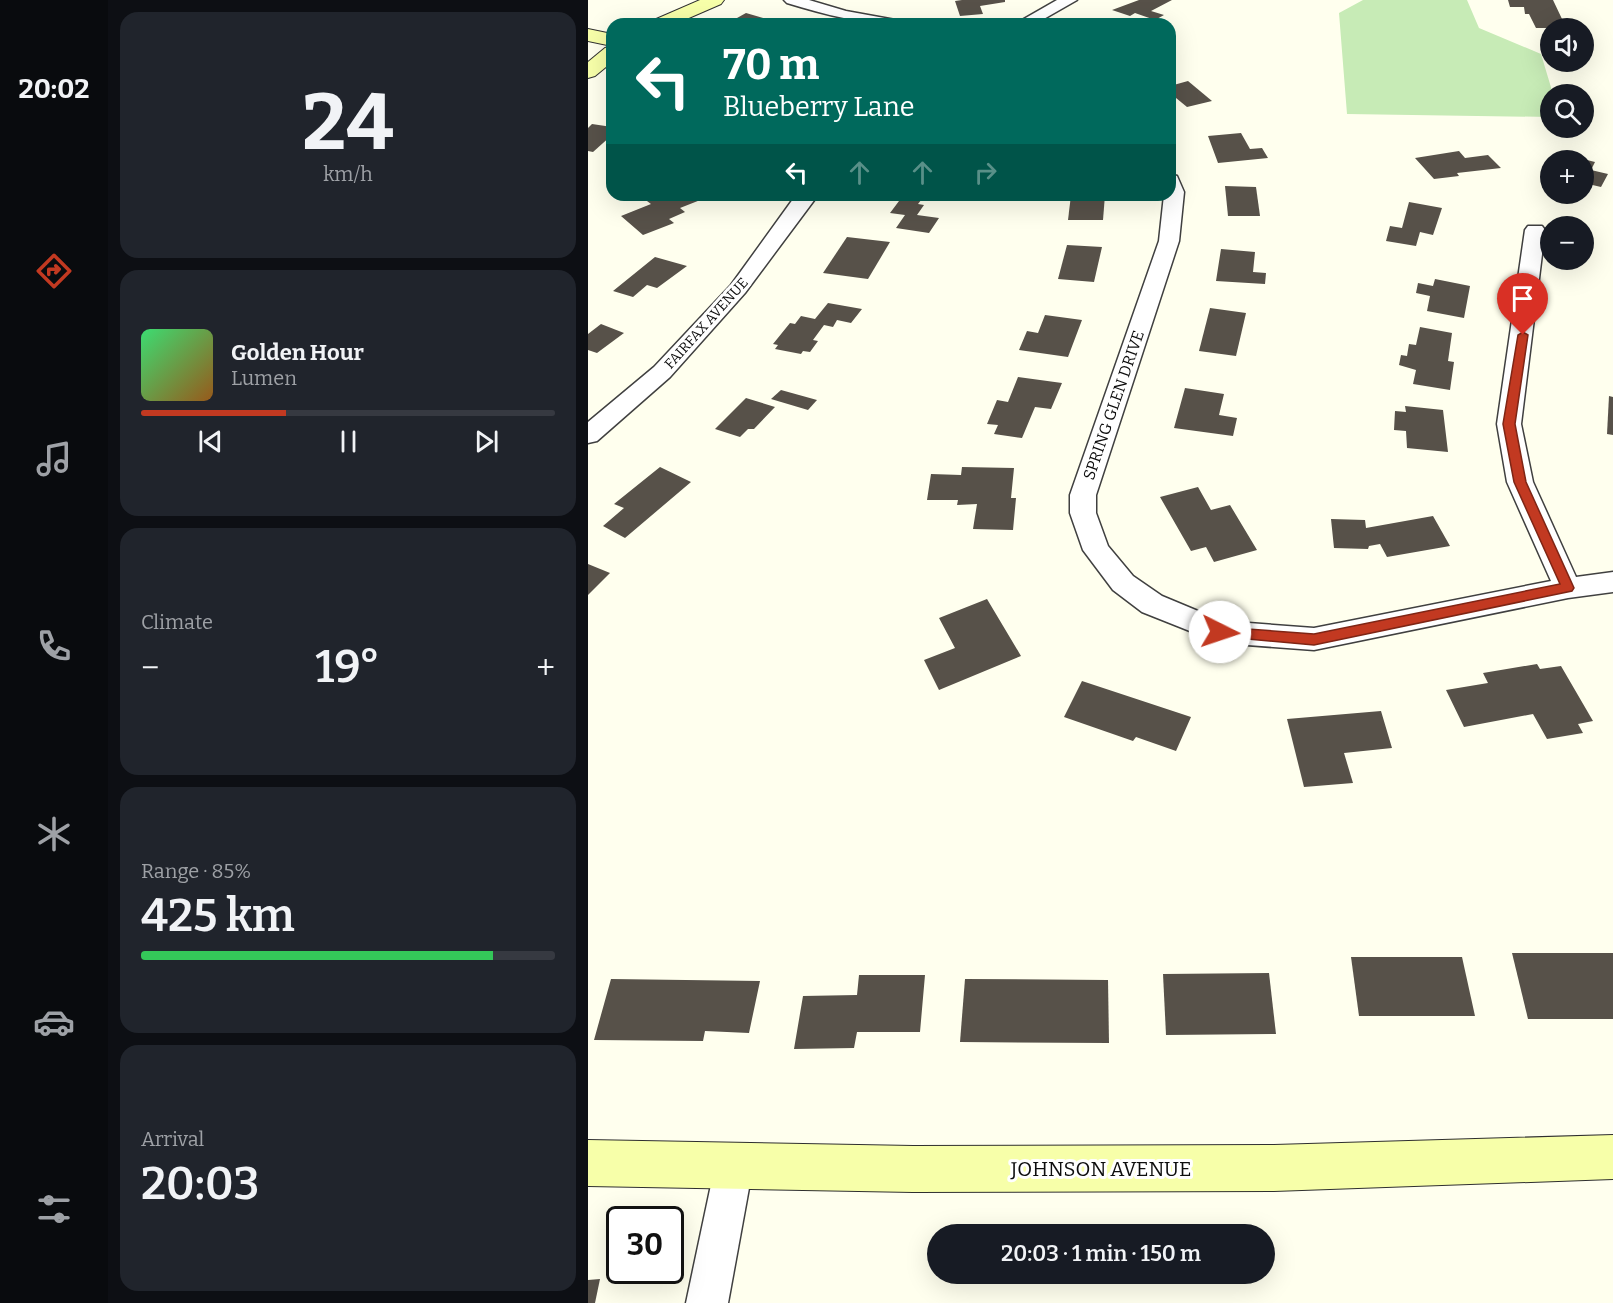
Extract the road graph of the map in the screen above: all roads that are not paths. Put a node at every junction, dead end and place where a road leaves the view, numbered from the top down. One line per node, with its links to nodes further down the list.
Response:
1 (715, 0): 4 (street)
2 (792, 0): 5 (street)
3 (1069, 0): 6 (street)
4 (674, 18)
5 (861, 18)
6 (1034, 18)
7 (588, 35): 8 (street)
8 (606, 39)
9 (606, 57): 10 (street)
10 (588, 72)
11 (804, 201): 14 (street, FAIRFAX AVENUE)
12 (1173, 201): 16 (street, SPRING GLEN DRIVE)
13 (1535, 230): 16 (street)
14 (588, 435)
15 (1613, 582): 16 (street, SPRING GLEN DRIVE)
16 (1568, 588)
17 (1613, 1156): 19 (street, JOHNSON AVENUE)
18 (588, 1163): 19 (street, JOHNSON AVENUE)
19 (734, 1166): 20 (street)
20 (707, 1303)

